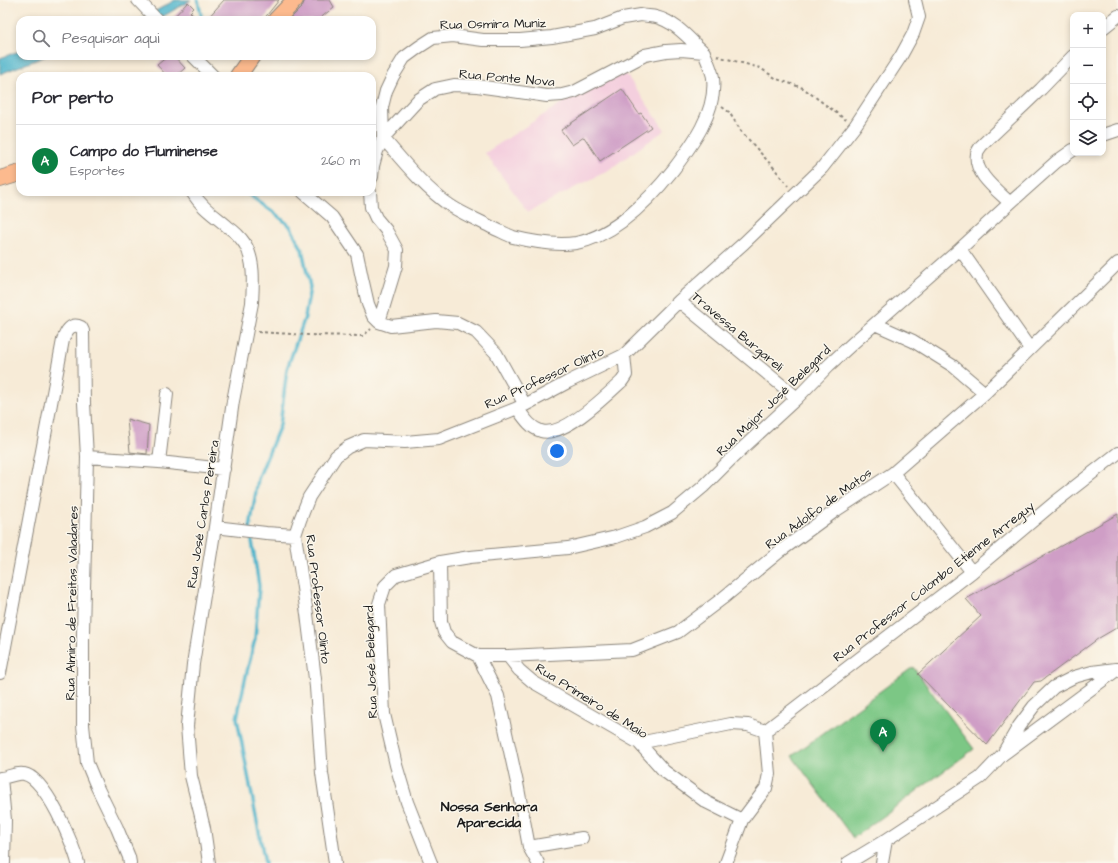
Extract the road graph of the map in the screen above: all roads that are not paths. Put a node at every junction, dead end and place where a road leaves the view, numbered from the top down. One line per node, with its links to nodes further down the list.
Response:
1 (138, 0): 4 (street)
2 (295, 0): 5 (main road)
3 (915, 0): 27 (street, Rua Professor Olinto)
4 (153, 16)
5 (280, 16)
6 (1118, 16): 7 (street)
7 (1106, 26)
8 (704, 52): 16 (street, Rua Ponte Nova); 16 (street, Rua Osmira Muniz); 16 (street, Rua Osmira Muniz)
9 (1070, 59): 24 (street)
10 (197, 60): 12 (street)
11 (249, 60): 13 (main road)
12 (209, 72)
13 (241, 72)
14 (1118, 130): 15 (street)
15 (1106, 134)
16 (383, 138): 18 (street, Rua Ponte Nova)
17 (1070, 152): 24 (street, Rua Major José Belegard)
18 (376, 155)
19 (16, 174): 20 (main road)
20 (0, 179)
21 (195, 196): 39 (street, Rua José Carlos Pereira)
22 (308, 196): 28 (street)
23 (370, 196): 28 (street)
24 (1010, 203): 25 (street, Rua Major José Belegard)
25 (960, 249): 29 (street, Rua Major José Belegard); 30 (street)
26 (1118, 263): 30 (street, Rua Adolfo de Matos)
27 (680, 301): 31 (street, Rua Professor Olinto); 34 (street, Travessa Burgareli)
28 (379, 322): 35 (street)
29 (875, 324): 32 (street); 34 (street, Rua Major José Belegard)
30 (1030, 349): 32 (street, Rua Adolfo de Matos)
31 (624, 355): 35 (street, Rua Professor Olinto); 35 (street)
32 (985, 393): 40 (street, Rua Adolfo de Matos)
33 (167, 394): 38 (street)
34 (797, 398): 43 (street, Rua Major José Belegard)
35 (521, 406): 42 (street, Rua Professor Olinto)
36 (1118, 453): 44 (street, Rua Professor Colombo Etienne Arreguy)
37 (88, 457): 38 (street); 48 (street, Rua Almiro de Freitas Valadares); 59 (street, Rua Almiro de Freitas Valadares)
38 (159, 462): 39 (street)
39 (224, 469): 41 (street, Rua José Carlos Pereira)
40 (892, 472): 44 (street); 46 (street, Rua Adolfo de Matos)
41 (215, 527): 42 (street); 60 (street, Rua José Carlos Pereira)
42 (295, 535): 61 (street, Rua Professor Olinto)
43 (440, 562): 45 (street, Rua Adolfo de Matos); 62 (street, Rua José Belegard)
44 (972, 572): 49 (street, Rua Professor Colombo Etienne Arreguy)
45 (478, 656): 46 (street, Rua Adolfo de Matos); 56 (street)
46 (508, 656): 50 (street, Rua Primeiro de Maio)
47 (1118, 669): 51 (street); 51 (street)
48 (0, 673)
49 (765, 731): 50 (street); 53 (street)
50 (639, 743): 53 (street, Rua Primeiro de Maio)
51 (1002, 755): 55 (street)
52 (0, 778): 57 (street); 58 (street)
53 (742, 820): 64 (street)
54 (582, 838): 56 (street)
55 (886, 840): 65 (street); 66 (street)
56 (529, 847): 63 (street)
57 (4, 863)
58 (78, 863)
59 (130, 863)
60 (209, 863)
61 (335, 863)
62 (431, 863)
63 (538, 863)
64 (726, 863)
65 (848, 863)
66 (882, 863)

